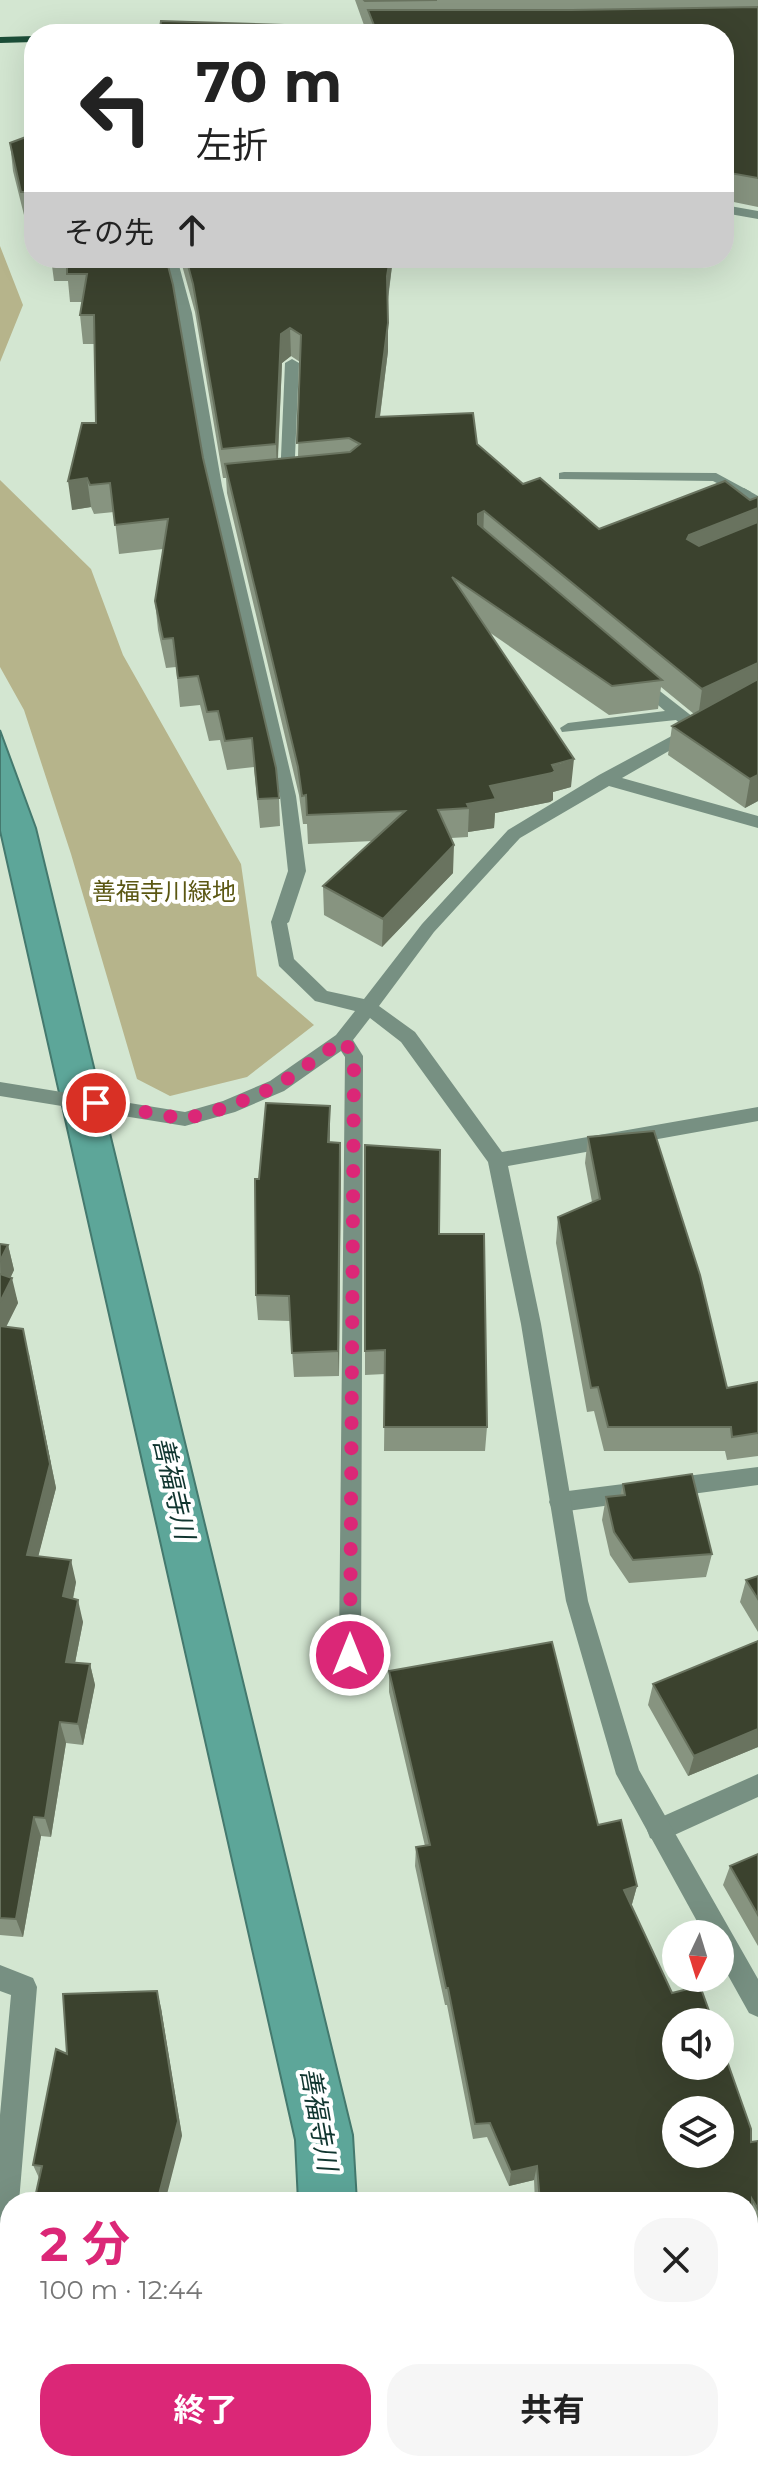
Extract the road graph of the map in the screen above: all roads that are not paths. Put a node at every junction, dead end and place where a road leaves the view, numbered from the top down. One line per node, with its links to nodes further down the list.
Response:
1 (24, 39): 2 (main road)
2 (0, 40)
3 (734, 211): 4 (street)
4 (758, 215)
5 (173, 268): 16 (street)
6 (292, 363): 8 (street)
7 (564, 476): 9 (street)
8 (287, 480)
9 (751, 490): 10 (street)
10 (758, 503)
11 (623, 665): 12 (street)
12 (680, 714): 13 (street); 14 (street)
13 (568, 728)
14 (605, 779): 15 (street); 16 (street)
15 (758, 822)
16 (367, 1007): 17 (street); 20 (street)
17 (343, 1040): 18 (street); 23 (street)
18 (5, 1090)
19 (758, 1114): 20 (street)
20 (497, 1160): 22 (street)
21 (758, 1476): 22 (street)
22 (560, 1502): 25 (street)
23 (325, 1662)
24 (758, 1785): 25 (street)
25 (659, 1830): 26 (street)
26 (710, 1920)
27 (734, 1962): 29 (street)
28 (0, 1978): 30 (street)
29 (758, 2004)
30 (6, 2192)

